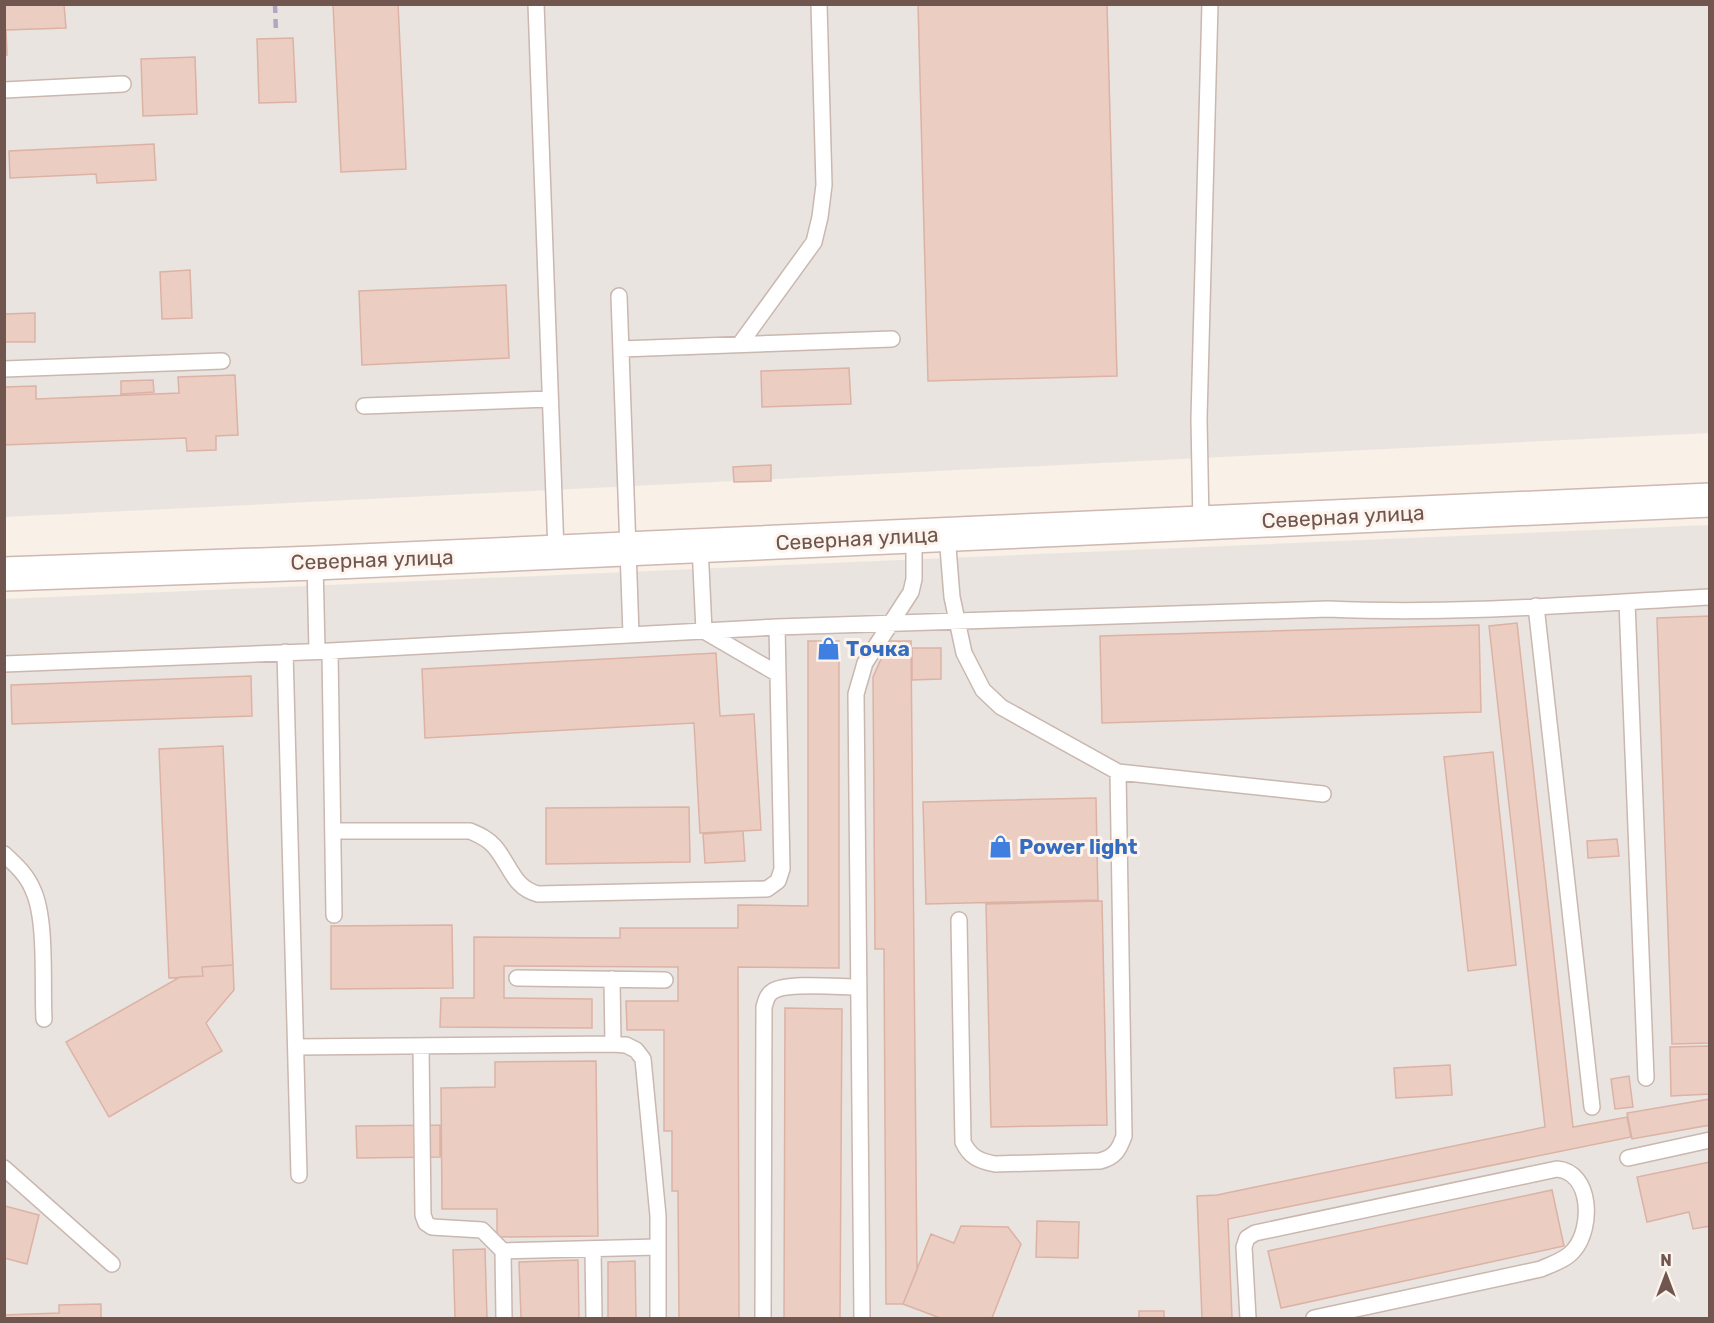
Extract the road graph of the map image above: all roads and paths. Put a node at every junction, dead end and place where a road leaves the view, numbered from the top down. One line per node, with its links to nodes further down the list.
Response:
1 (536, 4): 12 (lane)
2 (819, 4): 8 (lane)
3 (1210, 4): 15 (lane)
4 (123, 84): 5 (lane)
5 (4, 90)
6 (619, 296): 9 (lane)
7 (892, 339): 8 (lane)
8 (740, 344): 9 (lane)
9 (621, 349): 19 (lane)
10 (222, 361): 11 (lane)
11 (4, 369)
12 (550, 399): 13 (lane); 20 (lane)
13 (364, 406)
14 (1710, 500): 15 (main road, Северная улица)
15 (1201, 523): 16 (main road, Северная улица)
16 (947, 535): 17 (main road, Северная улица); 26 (lane)
17 (914, 536): 18 (main road, Северная улица); 27 (lane)
18 (700, 546): 19 (main road, Северная улица); 29 (lane)
19 (628, 549): 20 (main road, Северная улица); 30 (lane)
20 (556, 552): 21 (main road, Северная улица)
21 (315, 563): 22 (main road, Северная улица); 31 (lane)
22 (4, 574)
23 (1710, 597): 24 (lane)
24 (1627, 602): 25 (lane); 49 (lane)
25 (1536, 606): 26 (lane); 50 (lane)
26 (956, 620): 27 (lane); 35 (lane)
27 (891, 622): 28 (lane); 44 (lane)
28 (777, 627): 29 (lane); 34 (lane)
29 (705, 631): 30 (lane); 34 (lane)
30 (631, 634): 31 (lane)
31 (323, 651): 32 (lane); 37 (lane)
32 (285, 652): 33 (lane); 48 (lane)
33 (4, 664)
34 (778, 674): 37 (lane)
35 (1118, 772): 36 (lane); 40 (lane)
36 (1323, 794)
37 (333, 831): 39 (lane)
38 (4, 854): 45 (lane)
39 (334, 915)
40 (958, 920)
41 (517, 978): 42 (lane)
42 (612, 979): 43 (lane); 46 (lane)
43 (665, 980)
44 (859, 987): 62 (lane); 63 (lane)
45 (44, 1019)
46 (613, 1044): 47 (lane); 55 (lane)
47 (421, 1046): 48 (lane); 57 (lane)
48 (296, 1047): 54 (lane)
49 (1646, 1078)
50 (1592, 1107)
51 (1710, 1140): 52 (lane)
52 (1628, 1158)
53 (4, 1168): 58 (lane)
54 (299, 1175)
55 (658, 1247): 56 (lane); 61 (lane)
56 (593, 1249): 57 (lane); 60 (lane)
57 (502, 1251): 59 (lane)
58 (112, 1263)
59 (504, 1318)
60 (594, 1318)
61 (658, 1318)
62 (763, 1318)
63 (862, 1318)
64 (1248, 1318): 65 (lane)
65 (1314, 1318)

